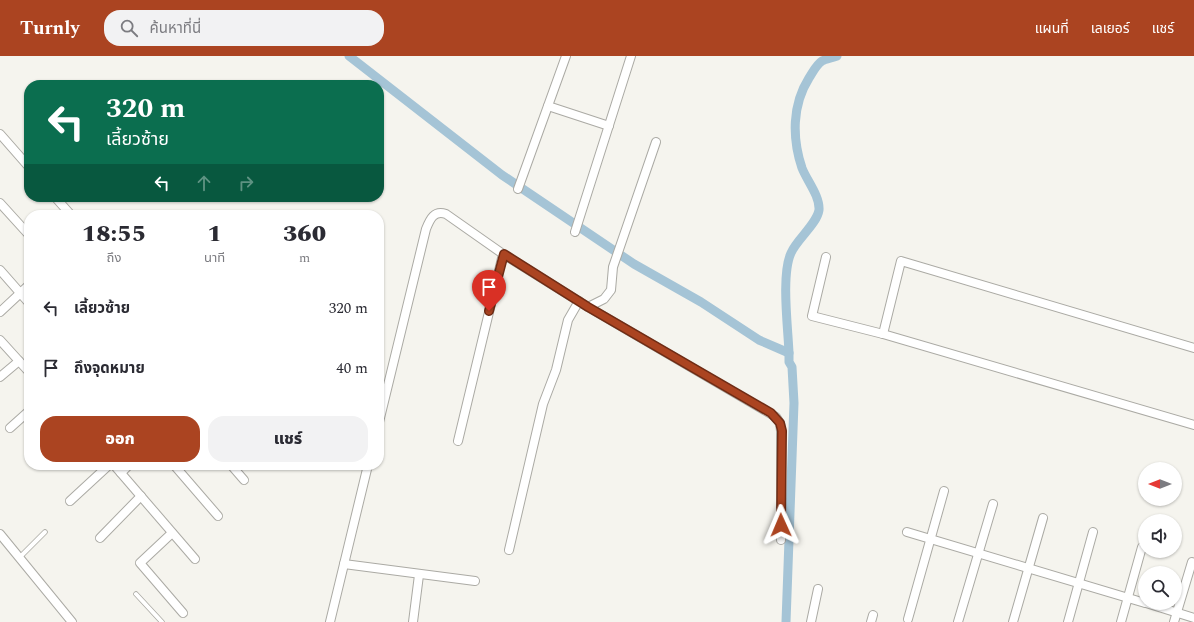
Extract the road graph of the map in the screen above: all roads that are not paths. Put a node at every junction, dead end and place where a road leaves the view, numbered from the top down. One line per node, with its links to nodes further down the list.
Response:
1 (566, 56): 3 (street)
2 (631, 56): 4 (street)
3 (548, 106): 4 (street); 8 (street)
4 (609, 126): 13 (street)
5 (0, 134): 7 (street)
6 (656, 142): 21 (street)
7 (24, 161)
8 (518, 189)
9 (59, 202): 11 (street)
10 (0, 203): 12 (street)
11 (67, 210)
12 (24, 229)
13 (575, 232)
14 (504, 254): 20 (street); 29 (street); 33 (street)
15 (826, 257): 23 (street)
16 (0, 270): 18 (street)
17 (24, 289): 18 (street)
18 (20, 293): 19 (street); 22 (street)
19 (24, 297)
20 (579, 301): 21 (street); 56 (street)
21 (588, 307): 55 (street)
22 (0, 312)
23 (883, 334): 25 (street); 31 (street)
24 (0, 340): 26 (street)
25 (1194, 348)
26 (19, 361): 27 (street); 28 (street)
27 (24, 366)
28 (0, 377)
29 (384, 401)
30 (24, 415): 32 (street)
31 (1194, 426)
32 (10, 428)
33 (458, 441)
34 (104, 470): 44 (street)
35 (118, 470): 40 (street)
36 (124, 470): 40 (street)
37 (178, 470): 46 (street)
38 (235, 470): 41 (street)
39 (367, 470): 62 (street)
40 (121, 473): 43 (street)
41 (244, 480)
42 (944, 491): 54 (street)
43 (141, 496): 51 (street); 53 (street)
44 (70, 501)
45 (994, 504): 57 (street)
46 (218, 516)
47 (1043, 518): 63 (street)
48 (46, 532): 58 (lane)
49 (907, 532): 54 (street)
50 (1093, 532): 66 (street)
51 (172, 533): 60 (street); 73 (street)
52 (0, 534): 58 (street)
53 (100, 538)
54 (931, 539): 57 (street); 74 (street)
55 (781, 540)
56 (510, 550)
57 (979, 553): 63 (street); 81 (street)
58 (19, 558): 76 (street)
59 (1139, 558): 69 (street)
60 (195, 559)
61 (1192, 562): 72 (street)
62 (344, 564): 64 (street); 78 (street)
63 (1028, 568): 66 (street); 82 (street)
64 (419, 574): 65 (street); 79 (street)
65 (475, 581)
66 (1078, 583): 69 (street); 83 (street)
67 (818, 590): 80 (street)
68 (136, 594): 77 (lane)
69 (1128, 598): 70 (street); 84 (street)
70 (1138, 601)
71 (1169, 610): 72 (street)
72 (1176, 612): 75 (street); 85 (street)
73 (183, 613)
74 (908, 618)
75 (1194, 618)
76 (72, 622)
77 (162, 622)
78 (330, 622)
79 (413, 622)
80 (811, 622)
81 (958, 622)
82 (1013, 622)
83 (1068, 622)
84 (1121, 622)
85 (1174, 622)

